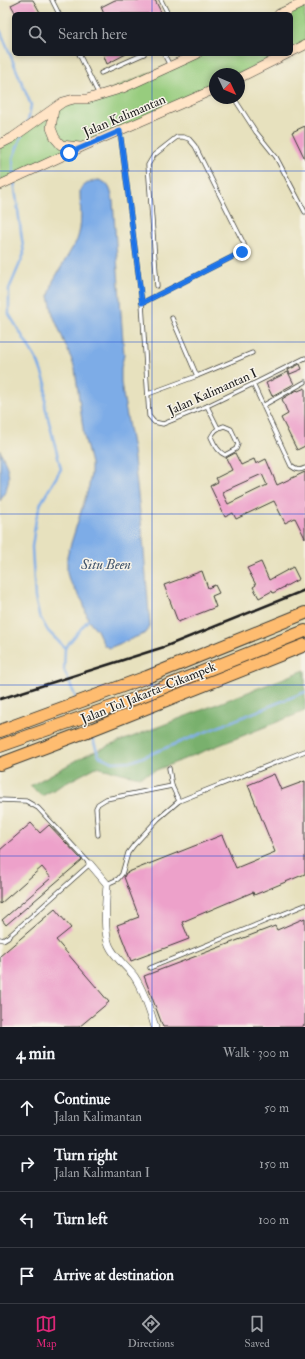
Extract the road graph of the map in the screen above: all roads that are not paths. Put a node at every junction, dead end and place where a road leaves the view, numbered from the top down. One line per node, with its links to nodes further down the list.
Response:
1 (52, 0): 4 (lane)
2 (161, 0): 5 (lane)
3 (305, 2): 6 (street)
4 (58, 12)
5 (167, 12)
6 (283, 12)
7 (305, 45): 8 (street)
8 (293, 51)
9 (80, 56): 18 (lane)
10 (139, 56): 15 (lane)
11 (165, 56): 14 (lane)
12 (193, 56): 14 (street, Jalan Kalimantan)
13 (283, 56): 16 (street)
14 (171, 67): 18 (street, Jalan Kalimantan)
15 (101, 73)
16 (245, 75)
17 (209, 92): 21 (street, Jalan Kalimantan)
18 (99, 96): 20 (street, Jalan Kalimantan)
19 (238, 104): 25 (lane)
20 (54, 108): 22 (street, Jalan Kalimantan); 23 (street)
21 (120, 131): 23 (street, Jalan Kalimantan); 27 (lane, Jalan Kalimantan I)
22 (0, 144)
23 (82, 147): 24 (street, Jalan Kalimantan)
24 (4, 183)
25 (305, 212)
26 (157, 286): 27 (lane)
27 (142, 303): 34 (lane, Jalan Kalimantan I)
28 (172, 318): 31 (lane)
29 (252, 353): 31 (lane)
30 (305, 358): 33 (lane, Jalan Kalimantan I)
31 (197, 376): 34 (lane)
32 (305, 382): 35 (lane)
33 (253, 384): 35 (lane); 36 (lane, Jalan Kalimantan I)
34 (148, 394): 36 (lane, Jalan Kalimantan I)
35 (264, 405): 38 (lane)
36 (207, 406): 37 (lane)
37 (218, 428): 37 (lane)
38 (305, 468)
39 (305, 612): 43 (highway, Jalan Tol Jakarta–Cikampek)
40 (305, 631): 44 (highway)
41 (305, 640): 46 (highway)
42 (305, 645): 47 (highway, Jalan Tol Jakarta–Cikampek)
43 (0, 731)
44 (0, 746)
45 (305, 751): 51 (lane)
46 (0, 756)
47 (0, 764)
48 (169, 768): 49 (lane)
49 (172, 786): 51 (lane); 52 (lane)
50 (0, 800): 53 (lane)
51 (179, 801): 54 (lane)
52 (98, 835)
53 (90, 864): 54 (street); 56 (lane)
54 (107, 884): 58 (street)
55 (305, 905): 57 (lane)
56 (0, 939)
57 (150, 968)
58 (155, 1027)

